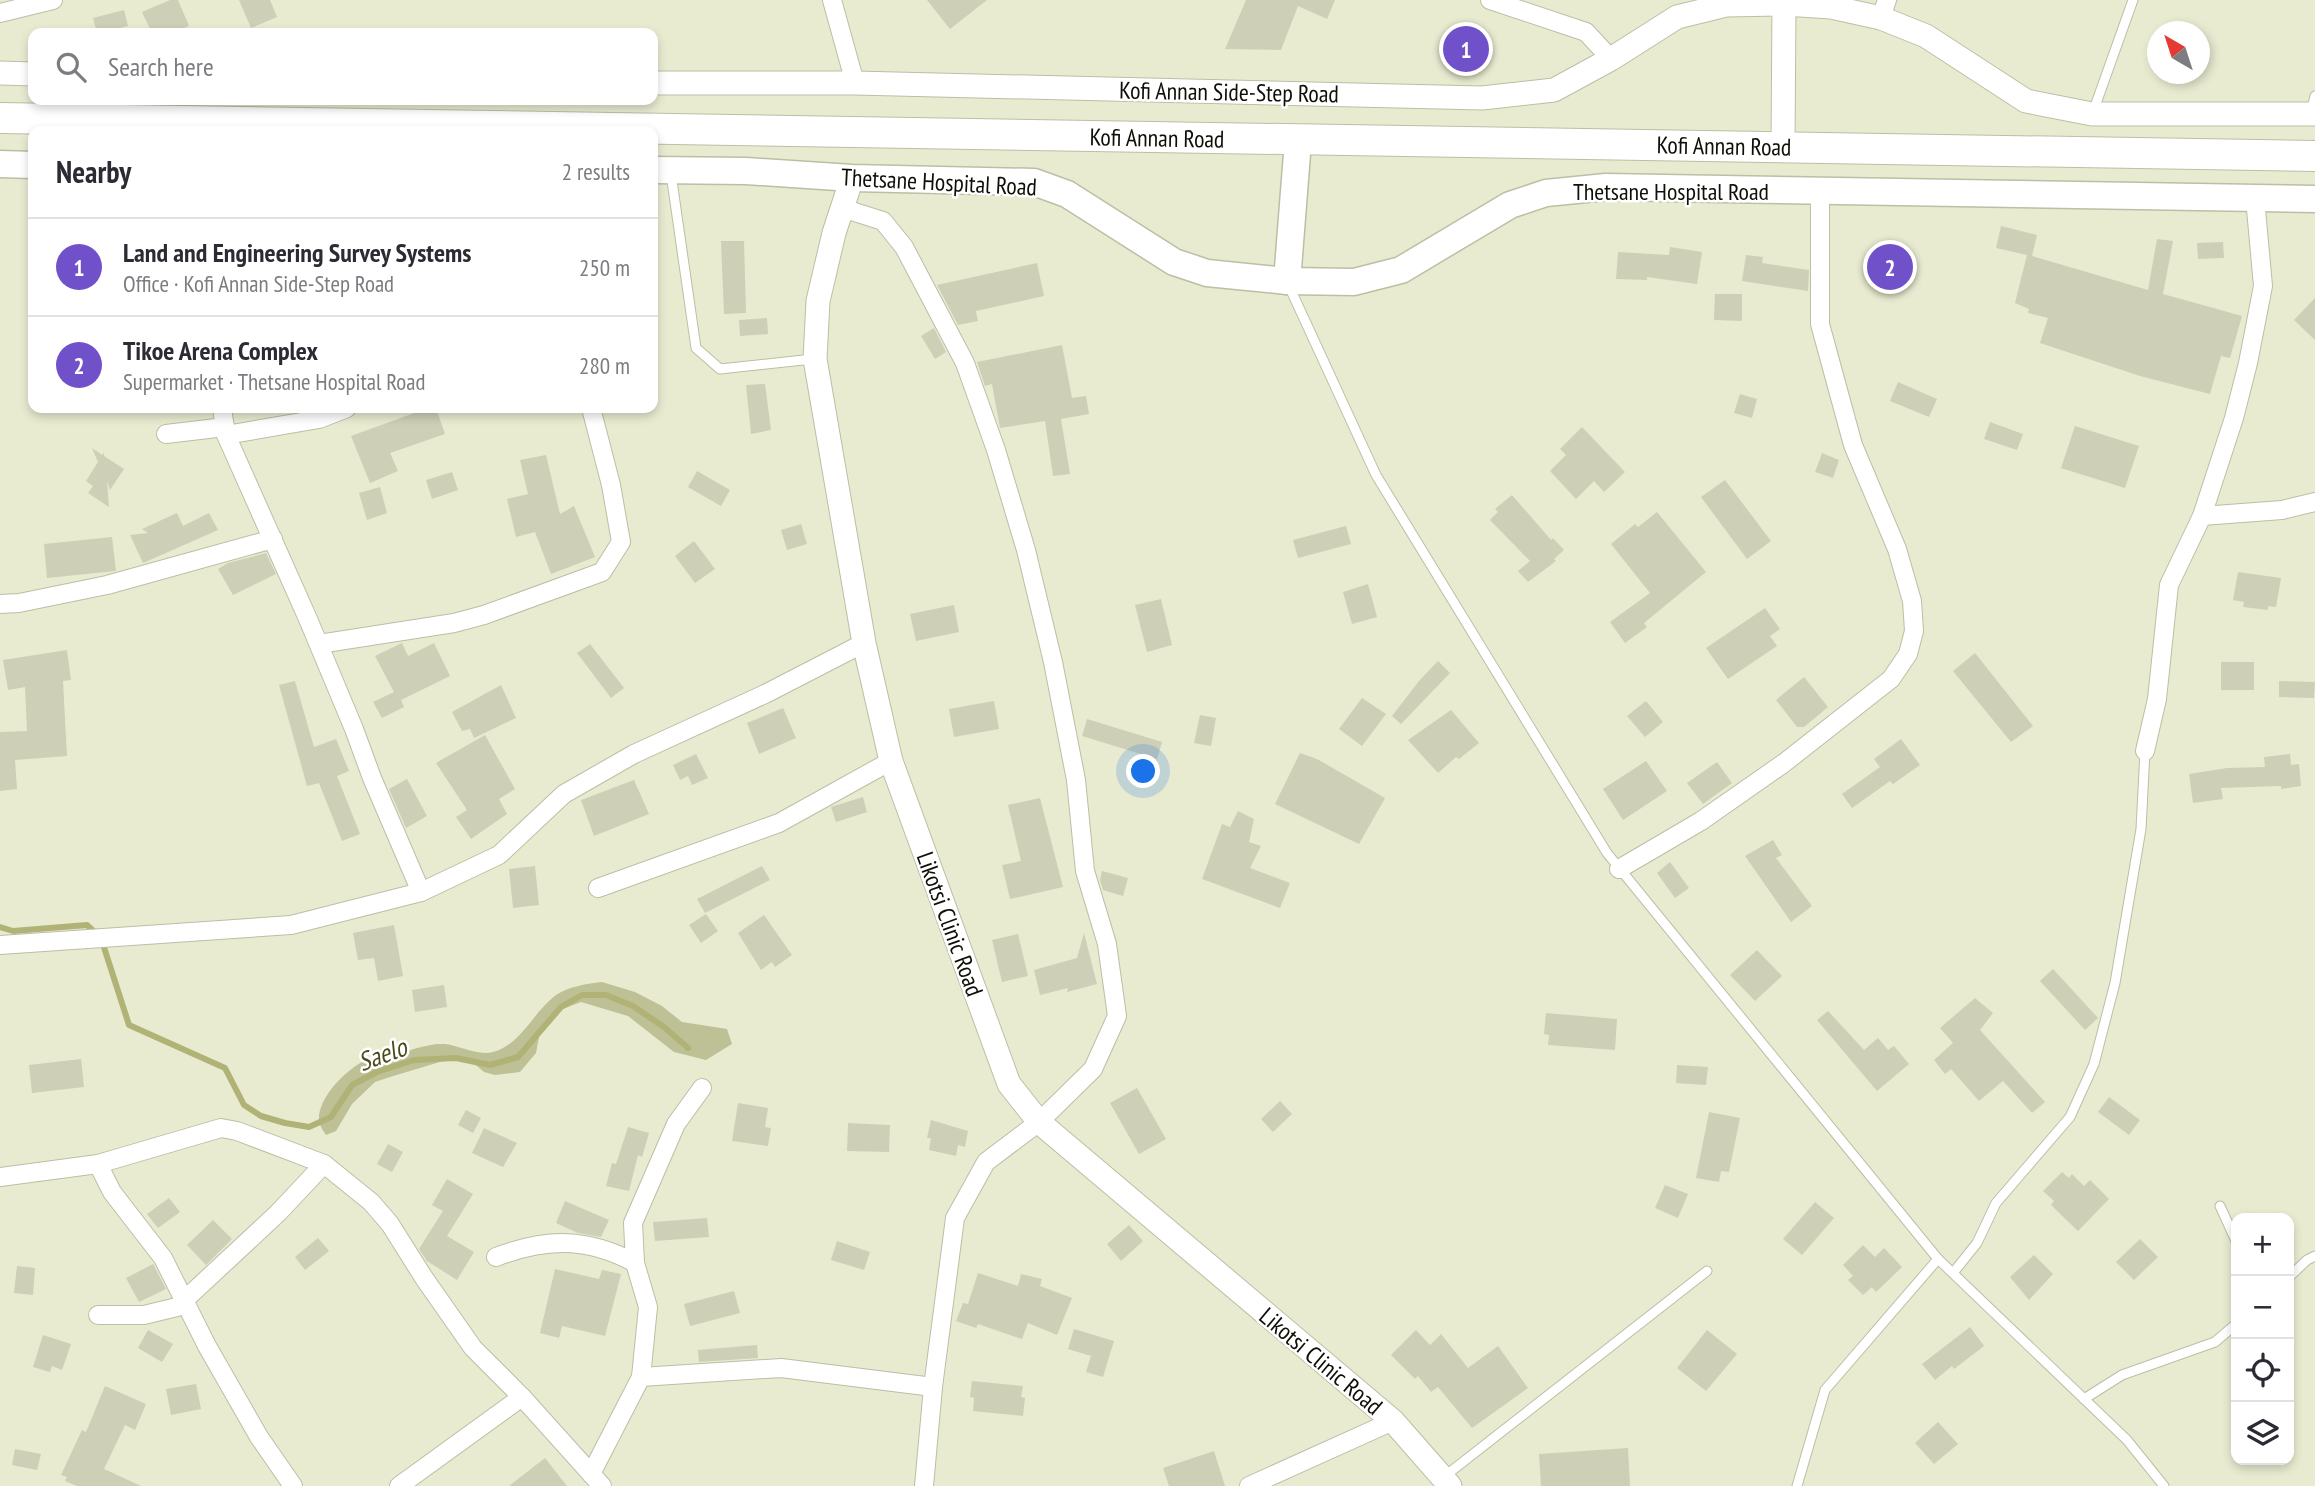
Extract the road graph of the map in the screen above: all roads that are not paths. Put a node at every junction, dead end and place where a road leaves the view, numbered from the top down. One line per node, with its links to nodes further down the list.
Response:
1 (53, 0): 7 (street)
2 (832, 0): 12 (street)
3 (1490, 0): 8 (street)
4 (2133, 0): 14 (lane)
5 (1784, 4): 6 (street, Kofi Annan Side-Step Road); 8 (street, Kofi Annan Side-Step Road); 19 (street)
6 (1884, 9): 14 (street, Kofi Annan Side-Step Road)
7 (0, 13)
8 (1611, 59): 12 (street, Kofi Annan Side-Step Road)
9 (0, 73): 10 (street)
10 (28, 74)
11 (658, 83): 12 (street, Kofi Annan Side-Step Road)
12 (855, 83)
13 (2314, 108): 14 (street, Kofi Annan Side-Step Road)
14 (2092, 114)
15 (0, 118): 16 (main road, Kofi Annan Road)
16 (451, 126)
17 (658, 130): 18 (main road, Kofi Annan Road)
18 (1298, 141): 19 (main road, Kofi Annan Road); 29 (main road)
19 (1783, 146): 20 (main road, Kofi Annan Road)
20 (2315, 156)
21 (0, 164): 22 (main road)
22 (28, 165)
23 (662, 170): 24 (main road, Thetsane Hospital Road); 30 (lane)
24 (852, 178): 28 (street, Likotsi Clinic Road); 29 (main road, Thetsane Hospital Road)
25 (1820, 191): 26 (main road, Thetsane Hospital Road); 29 (main road, Thetsane Hospital Road); 44 (street)
26 (2255, 198): 27 (main road, Thetsane Hospital Road); 37 (street)
27 (2315, 199)
28 (842, 208): 30 (street, Likotsi Clinic Road); 49 (street)
29 (1287, 281): 44 (lane)
30 (815, 359): 40 (street, Likotsi Clinic Road)
31 (223, 413): 34 (street)
32 (334, 413): 34 (street)
33 (592, 413): 41 (street)
34 (225, 431): 35 (street); 38 (street)
35 (166, 434)
36 (2315, 502): 37 (street)
37 (2202, 516): 42 (street)
38 (273, 539): 39 (street); 41 (street)
39 (0, 604)
40 (863, 643): 43 (street, Likotsi Clinic Road); 46 (street)
41 (319, 644): 46 (street)
42 (2145, 751): 60 (lane)
43 (891, 761): 45 (street); 49 (street, Likotsi Clinic Road)
44 (1619, 869): 57 (lane)
45 (597, 888)
46 (422, 892): 47 (street)
47 (0, 945)
48 (702, 1088): 58 (street)
49 (1039, 1122): 66 (street); 69 (street, Likotsi Clinic Road)
50 (98, 1164): 51 (street); 52 (street); 62 (street)
51 (324, 1164): 62 (street); 67 (street)
52 (0, 1177)
53 (2220, 1206): 54 (lane)
54 (2231, 1230)
55 (2315, 1256): 61 (lane)
56 (496, 1257): 58 (street)
57 (1938, 1259): 60 (lane); 76 (lane)
58 (635, 1263): 65 (street)
59 (1707, 1271): 71 (lane)
60 (1953, 1273): 68 (lane)
61 (2290, 1276)
62 (185, 1300): 63 (street); 72 (street)
63 (98, 1315)
64 (2231, 1328): 68 (lane)
65 (641, 1377): 66 (street); 70 (street)
66 (933, 1387): 74 (street)
67 (522, 1397): 70 (street); 73 (street)
68 (2084, 1399): 77 (lane)
69 (1393, 1420): 71 (street, Likotsi Clinic Road); 75 (street)
70 (597, 1480)
71 (1447, 1481)
72 (293, 1486)
73 (400, 1486)
74 (924, 1486)
75 (1249, 1486)
76 (1797, 1486)
77 (2164, 1486)

